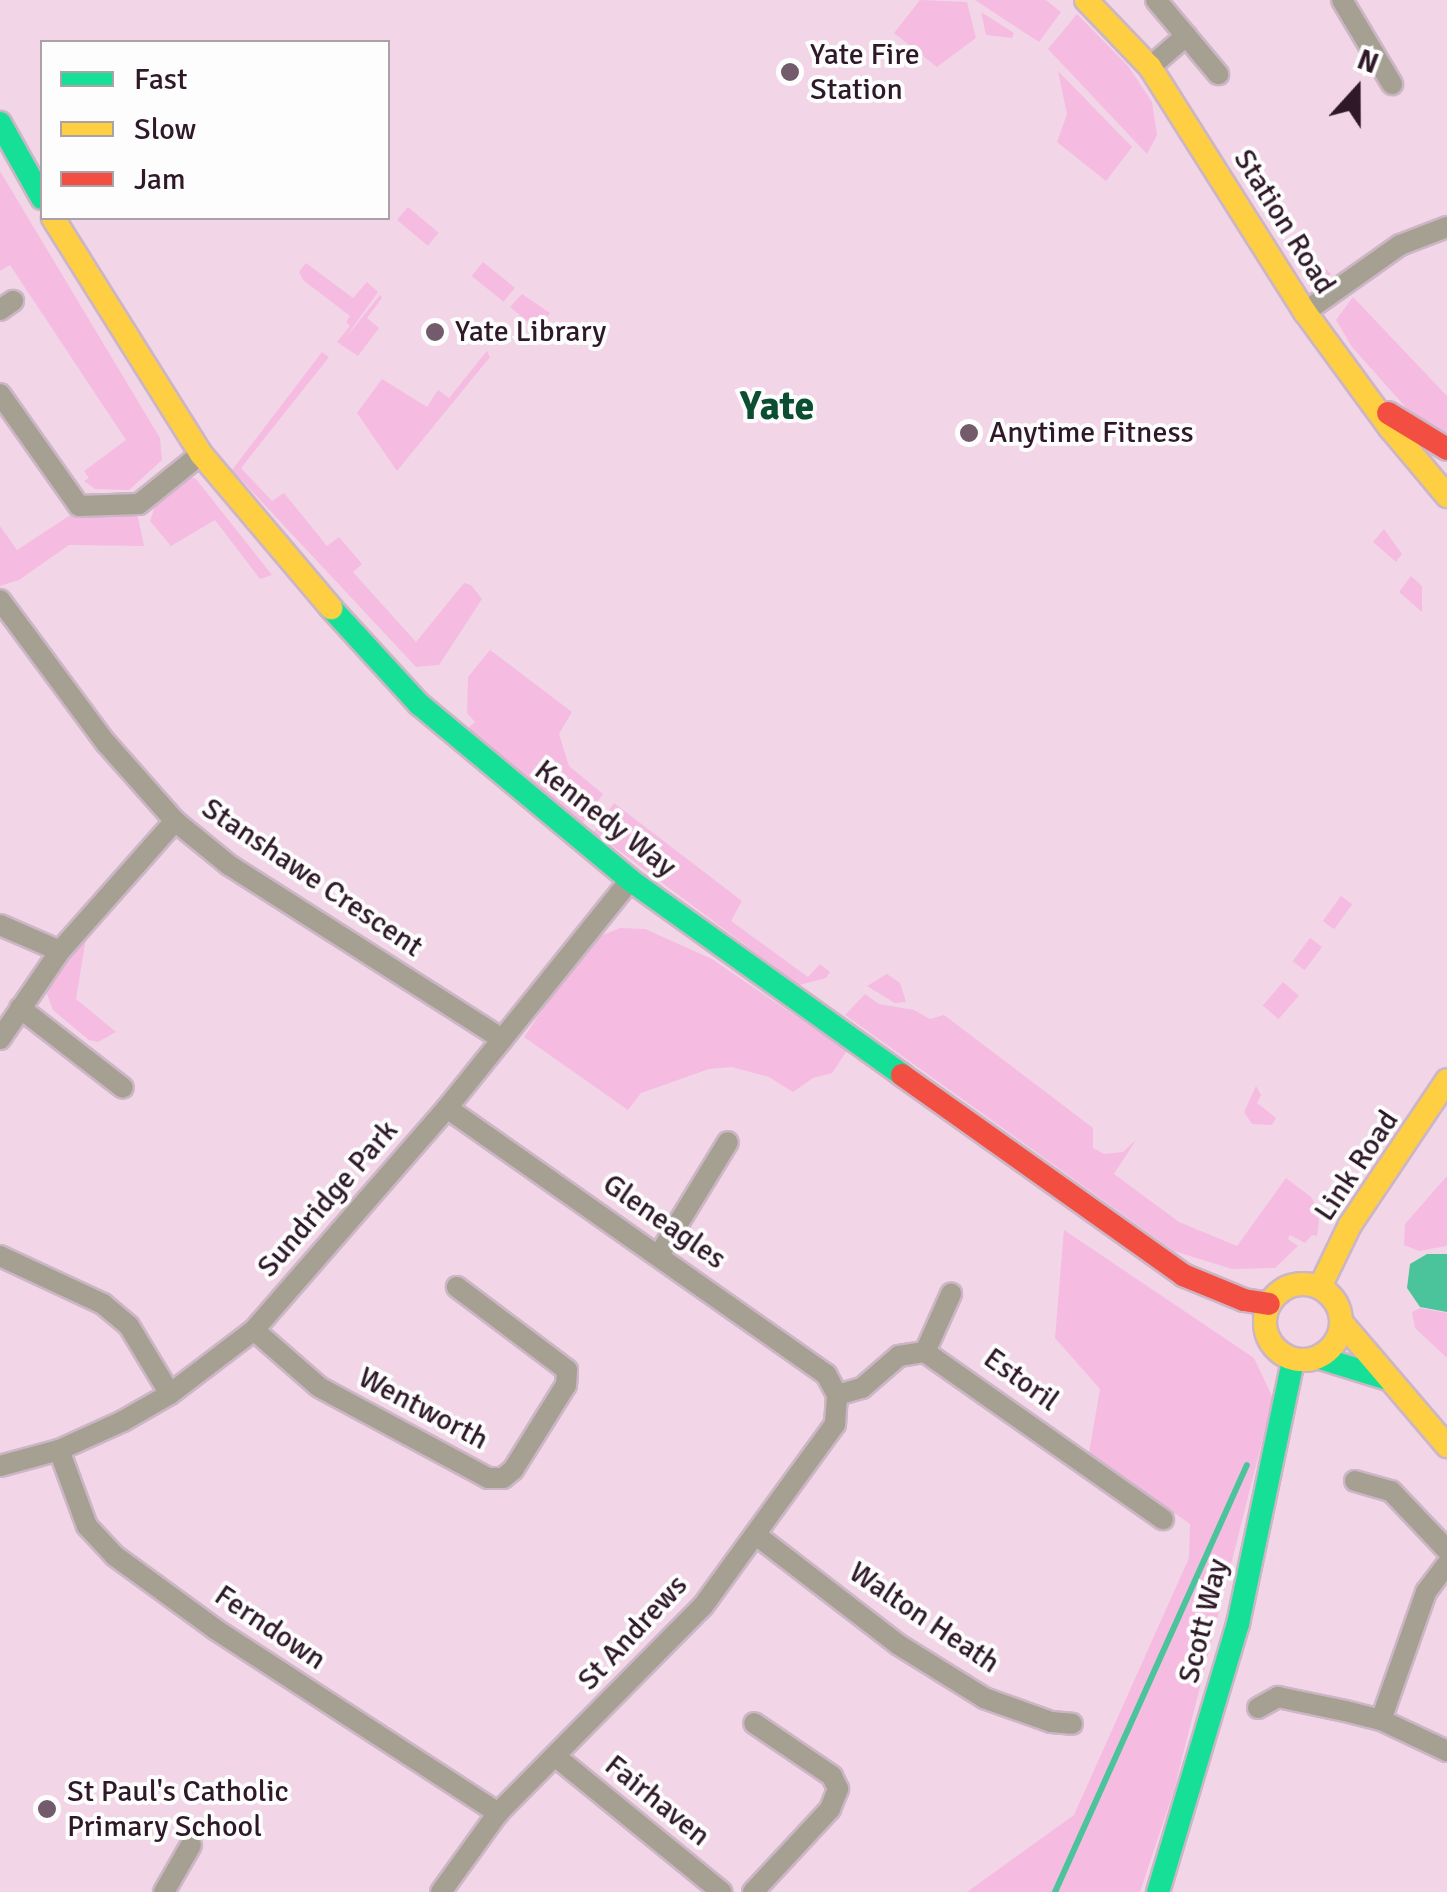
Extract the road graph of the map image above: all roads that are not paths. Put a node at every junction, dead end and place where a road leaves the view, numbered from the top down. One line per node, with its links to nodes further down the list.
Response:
1 (1086, 0): 5 (main road, Station Road)
2 (1156, 0): 4 (street)
3 (1342, 0): 7 (street)
4 (1186, 36): 5 (street); 6 (street)
5 (1150, 67): 12 (main road, Station Road)
6 (1218, 74)
7 (1392, 84)
8 (2, 132): 9 (main road)
9 (40, 195)
10 (55, 220): 16 (main road, Kennedy Way)
11 (1447, 227): 12 (street)
12 (1304, 312): 14 (main road, Station Road)
13 (0, 394): 16 (street)
14 (1374, 404): 15 (main road, Station Road); 17 (main road, Station Road)
15 (1447, 449)
16 (201, 454): 20 (main road, Kennedy Way)
17 (1447, 496)
18 (0, 600): 19 (street, Stanshawe Crescent)
19 (175, 821): 22 (street); 25 (street, Stanshawe Crescent)
20 (630, 880): 25 (street, Sundridge Park); 35 (main road, Kennedy Way)
21 (0, 925): 22 (street)
22 (60, 951): 23 (street)
23 (20, 1008): 24 (street); 27 (street)
24 (0, 1039)
25 (502, 1039): 28 (street, Sundridge Park)
26 (1447, 1080): 32 (main road, Link Road)
27 (123, 1088)
28 (447, 1108): 30 (street, Gleneagles); 37 (street, Sundridge Park)
29 (728, 1142): 30 (street)
30 (659, 1255): 43 (street, Gleneagles)
31 (0, 1256): 42 (street)
32 (1320, 1287): 35 (main road); 36 (main road)
33 (457, 1288): 37 (street, Wentworth)
34 (951, 1294): 38 (street)
35 (1269, 1304): 40 (main road)
36 (1342, 1323): 39 (main road); 41 (main road)
37 (254, 1330): 42 (street, Sundridge Park)
38 (925, 1352): 43 (street); 48 (street, Estoril)
39 (1320, 1358): 40 (main road); 41 (main road)
40 (1293, 1360): 64 (main road, Scott Way)
41 (1388, 1379): 44 (main road)
42 (170, 1394): 45 (street, Sundridge Park)
43 (837, 1395): 49 (street, St Andrews)
44 (1447, 1446)
45 (59, 1450): 46 (street, Sundridge Park); 58 (street, Ferndown)
46 (0, 1466)
47 (1356, 1481): 50 (street)
48 (1164, 1519)
49 (756, 1535): 55 (street, Walton Heath); 57 (street, St Andrews)
50 (1447, 1550)
51 (1447, 1564): 53 (street)
52 (1258, 1708): 53 (street)
53 (1381, 1720): 56 (street)
54 (754, 1722): 63 (street)
55 (1072, 1724)
56 (1447, 1751)
57 (554, 1756): 58 (street, St Andrews); 62 (street, Fairhaven)
58 (498, 1813): 61 (street, St Andrews)
59 (191, 1846): 60 (street)
60 (164, 1892)
61 (441, 1892)
62 (722, 1892)
63 (752, 1892)
64 (1158, 1892)

